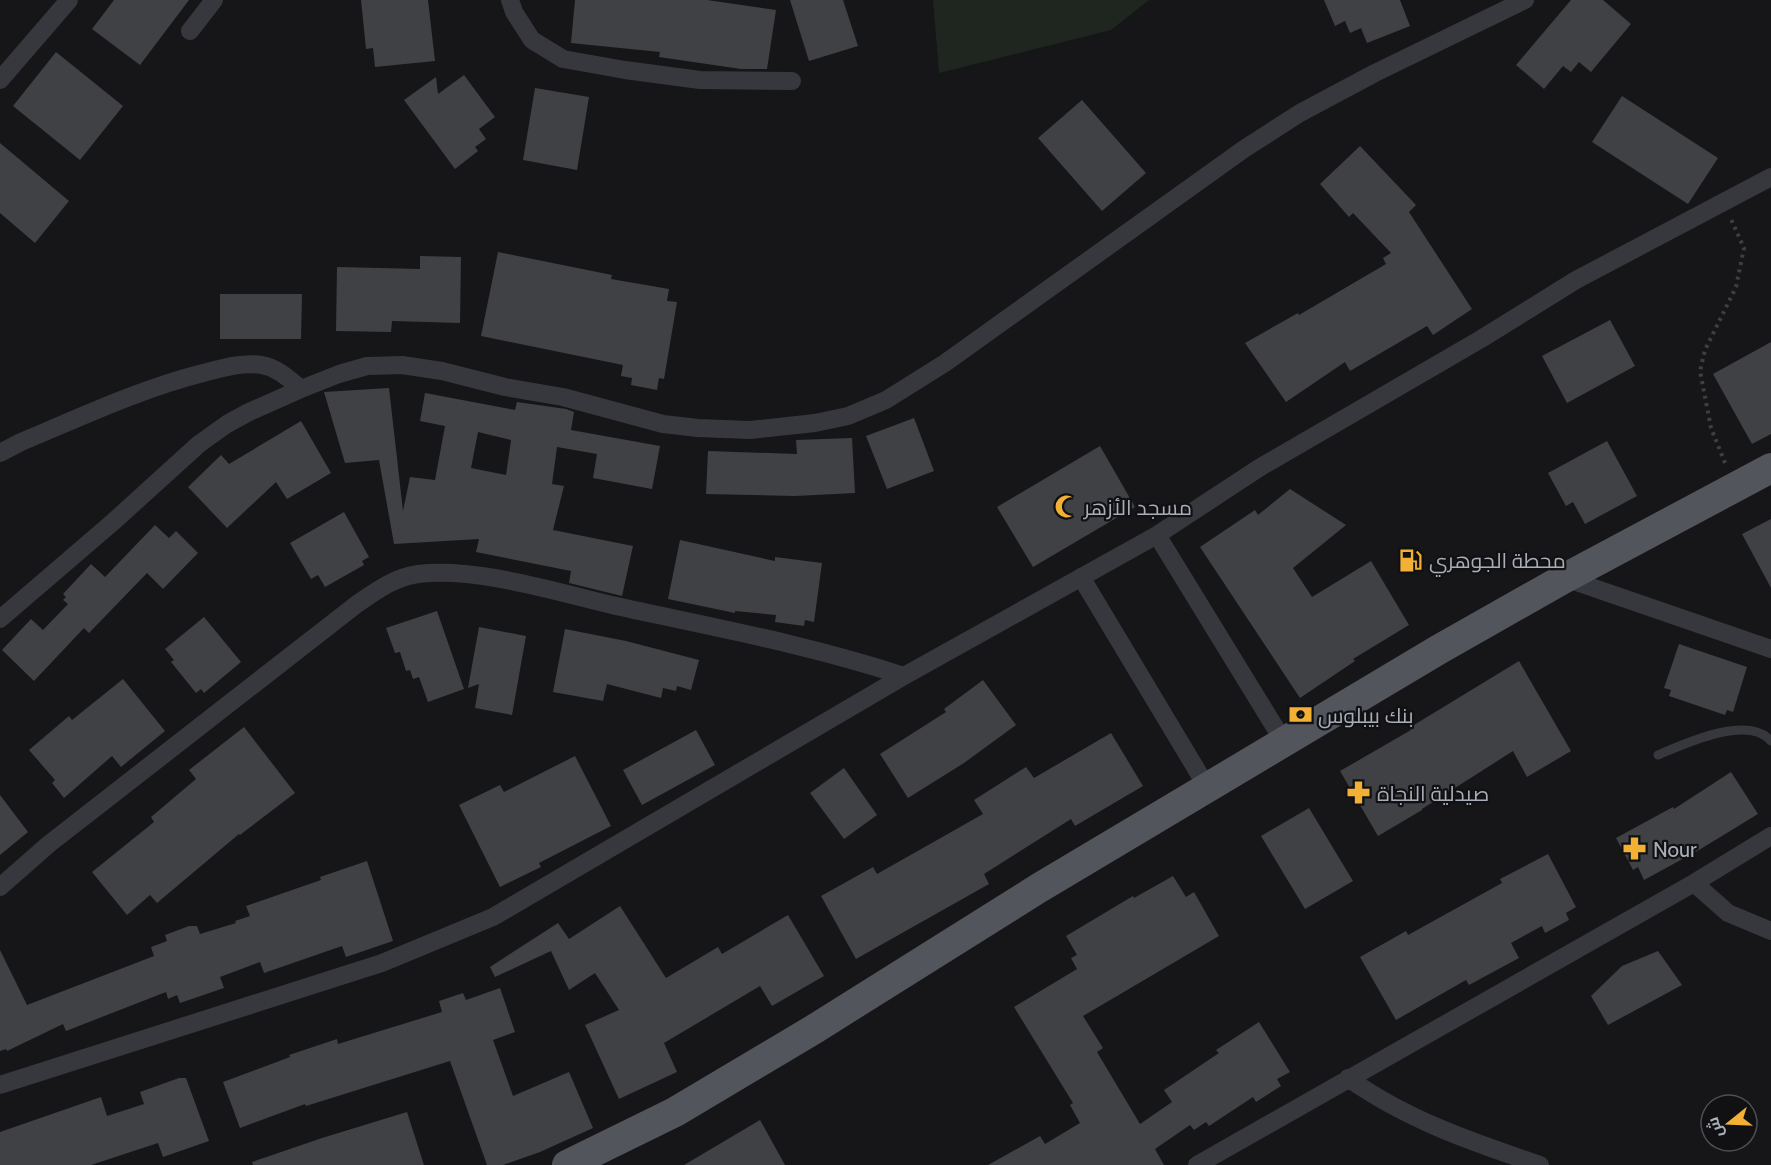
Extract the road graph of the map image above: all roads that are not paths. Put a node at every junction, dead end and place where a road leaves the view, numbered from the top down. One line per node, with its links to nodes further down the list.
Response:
1 (69, 0): 6 (street)
2 (214, 0): 5 (street)
3 (510, 0): 7 (street)
4 (1525, 0): 9 (street)
5 (190, 31)
6 (0, 80)
7 (792, 81)
8 (1771, 177): 12 (street)
9 (301, 389): 10 (street); 15 (street)
10 (0, 453)
11 (1771, 468): 14 (main road)
12 (1157, 535): 13 (street); 19 (street)
13 (1081, 577): 17 (street); 21 (street)
14 (1565, 578): 16 (street); 19 (main road)
15 (0, 620)
16 (1771, 649)
17 (904, 676): 24 (street); 27 (street)
18 (1771, 741): 20 (lane)
19 (1284, 742): 21 (main road)
20 (1658, 756)
21 (1207, 787): 28 (main road)
22 (1771, 836): 23 (street)
23 (1694, 883): 25 (street); 26 (street)
24 (0, 887)
25 (1771, 931)
26 (1348, 1078): 29 (street); 30 (street)
27 (0, 1085)
28 (567, 1165)
29 (1197, 1165)
30 (1540, 1165)

